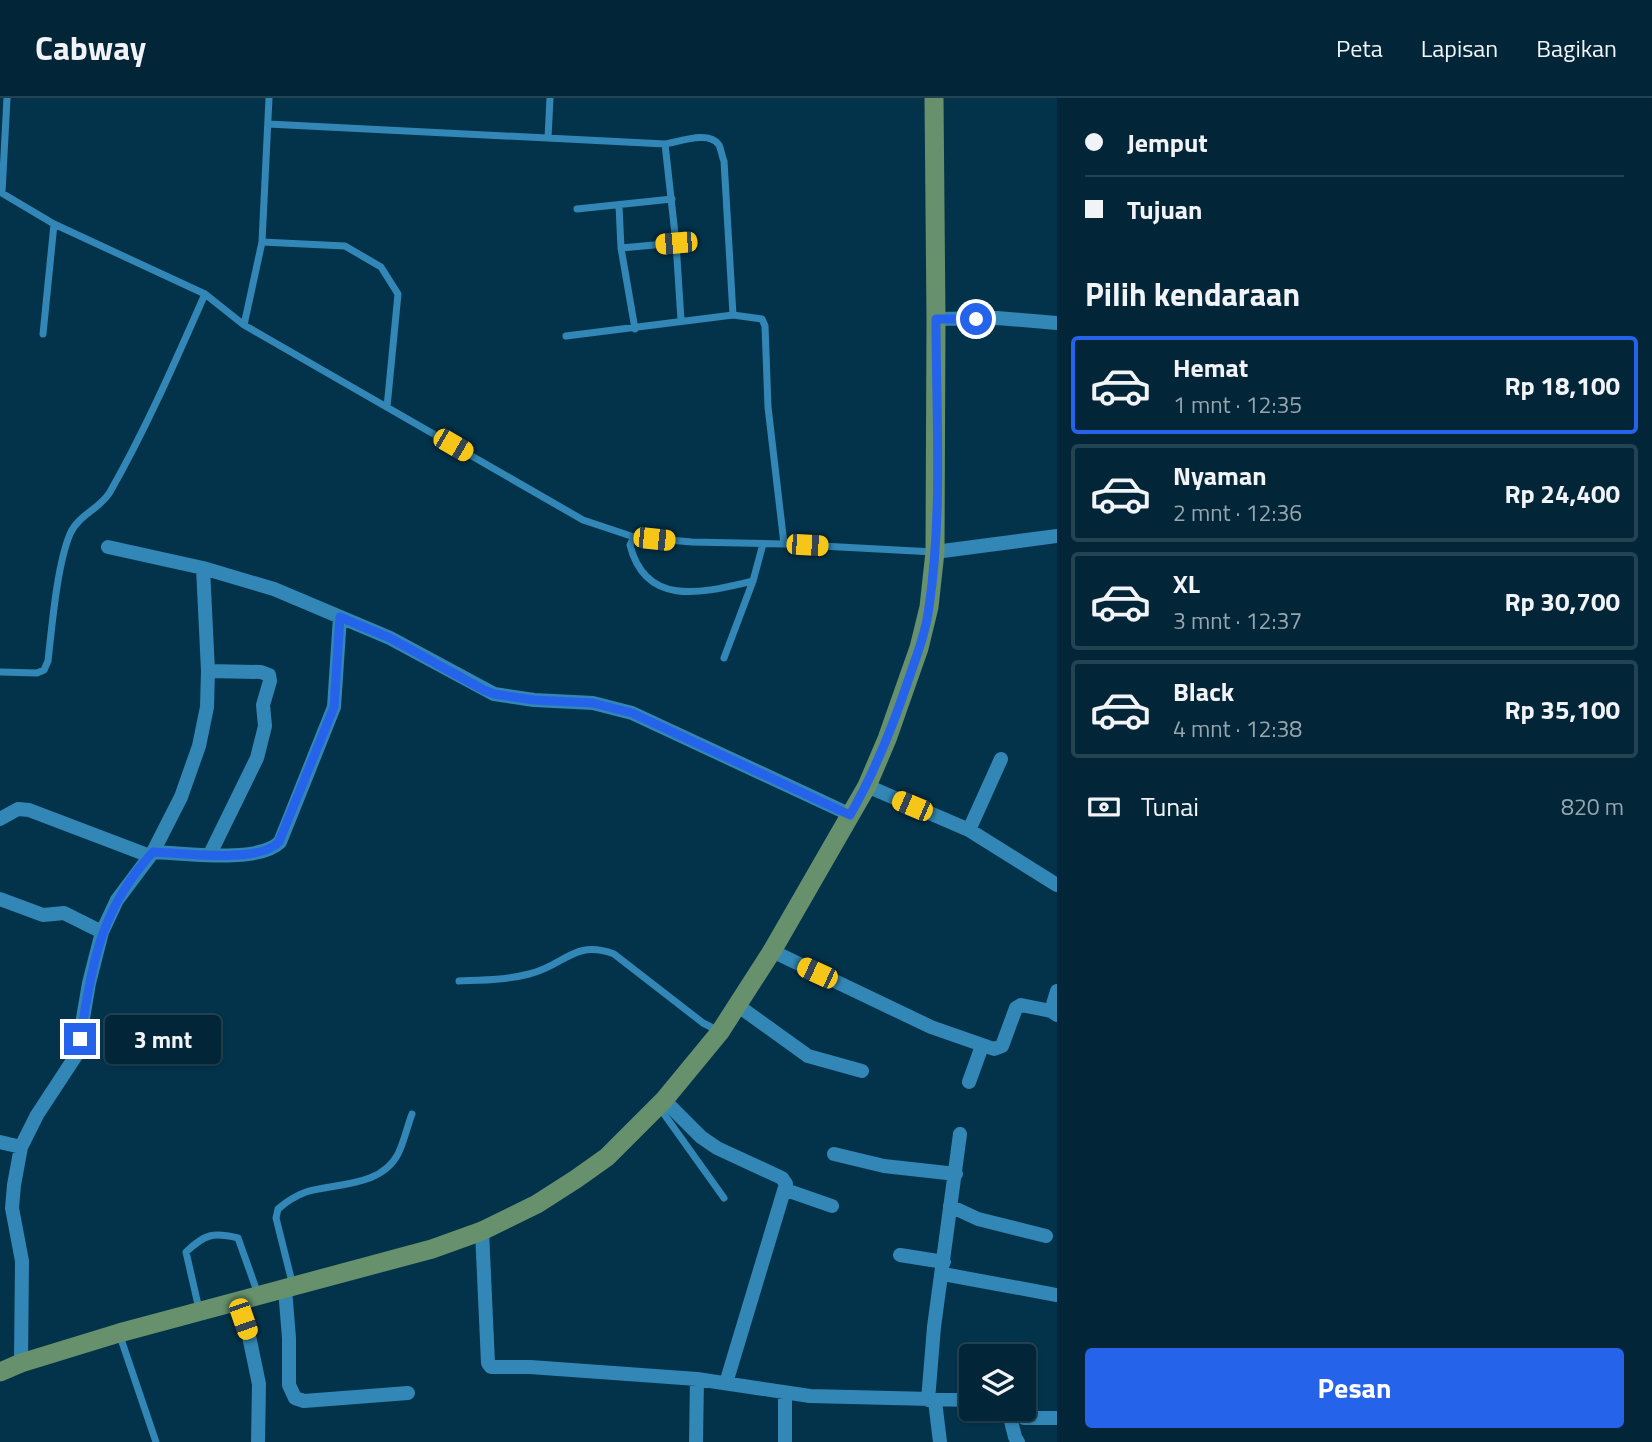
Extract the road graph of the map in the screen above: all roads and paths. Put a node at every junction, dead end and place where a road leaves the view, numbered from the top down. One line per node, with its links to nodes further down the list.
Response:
1 (7, 98): 8 (lane)
2 (269, 98): 5 (lane)
3 (550, 98): 6 (lane)
4 (934, 98): 18 (main road)
5 (268, 124): 6 (lane); 13 (lane)
6 (548, 138): 7 (lane)
7 (665, 144): 9 (lane); 17 (lane)
8 (1, 192): 12 (lane)
9 (672, 199): 10 (lane); 14 (lane)
10 (619, 206): 11 (lane); 15 (lane)
11 (578, 209)
12 (54, 224): 16 (lane); 23 (lane)
13 (262, 242): 21 (lane); 25 (lane)
14 (676, 243): 15 (lane); 19 (lane)
15 (621, 248): 22 (lane)
16 (205, 294): 21 (lane); 37 (lane)
17 (733, 315): 19 (lane); 29 (lane)
18 (936, 319): 20 (street); 31 (main road)
19 (681, 320): 22 (lane)
20 (1057, 323)
21 (244, 325): 25 (lane)
22 (635, 329): 24 (lane)
23 (43, 334)
24 (566, 336)
25 (387, 407): 27 (lane)
26 (1057, 536): 31 (street)
27 (634, 537): 28 (lane); 33 (lane)
28 (763, 544): 29 (lane); 33 (lane)
29 (784, 544): 31 (lane)
30 (108, 547): 32 (street)
31 (934, 552): 39 (main road)
32 (203, 568): 34 (street); 36 (street)
33 (752, 580): 35 (lane)
34 (340, 617): 40 (street); 44 (street)
35 (723, 658)
36 (208, 671): 43 (street); 44 (street)
37 (0, 672)
38 (1001, 759): 42 (street)
39 (867, 786): 40 (main road); 42 (street)
40 (850, 815): 48 (main road)
41 (0, 819): 43 (street)
42 (969, 830): 45 (street)
43 (152, 854): 44 (street); 47 (street)
44 (210, 854)
45 (1057, 885)
46 (0, 899): 47 (street)
47 (102, 932): 61 (street)
48 (772, 951): 51 (main road); 54 (street)
49 (459, 981): 53 (lane)
50 (1057, 991): 52 (street)
51 (737, 1005): 53 (main road); 55 (street)
52 (1054, 1013): 54 (street)
53 (720, 1032): 57 (main road)
54 (982, 1046): 56 (street)
55 (862, 1071)
56 (969, 1082)
57 (661, 1103): 64 (street); 65 (lane); 69 (main road)
58 (412, 1114): 73 (lane)
59 (960, 1134): 63 (street)
60 (0, 1142): 61 (street)
61 (22, 1147): 68 (street)
62 (834, 1154): 63 (street)
63 (956, 1174): 67 (street)
64 (786, 1190): 66 (street); 82 (street)
65 (723, 1198)
66 (832, 1206)
67 (950, 1206): 70 (street); 72 (street)
68 (6, 1207): 79 (street)
69 (482, 1231): 73 (main road); 81 (street)
70 (1046, 1236)
71 (900, 1255): 72 (street)
72 (944, 1268): 75 (street); 85 (street)
73 (289, 1288): 74 (main road); 83 (street)
74 (258, 1295): 76 (main road); 77 (lane)
75 (1057, 1295)
76 (237, 1302): 77 (main road); 91 (street)
77 (200, 1310): 78 (main road)
78 (119, 1333): 79 (main road); 90 (lane)
79 (21, 1363): 80 (main road)
80 (0, 1371)
81 (696, 1380): 82 (street); 92 (street)
82 (726, 1383): 84 (street)
83 (408, 1393)
84 (785, 1393): 85 (street); 93 (street)
85 (931, 1400): 86 (street); 94 (street)
86 (959, 1400)
87 (1036, 1418): 88 (street)
88 (1057, 1418)
89 (1011, 1421): 95 (street)
90 (156, 1442)
91 (258, 1442)
92 (696, 1442)
93 (785, 1442)
94 (940, 1442)
95 (1018, 1442)

